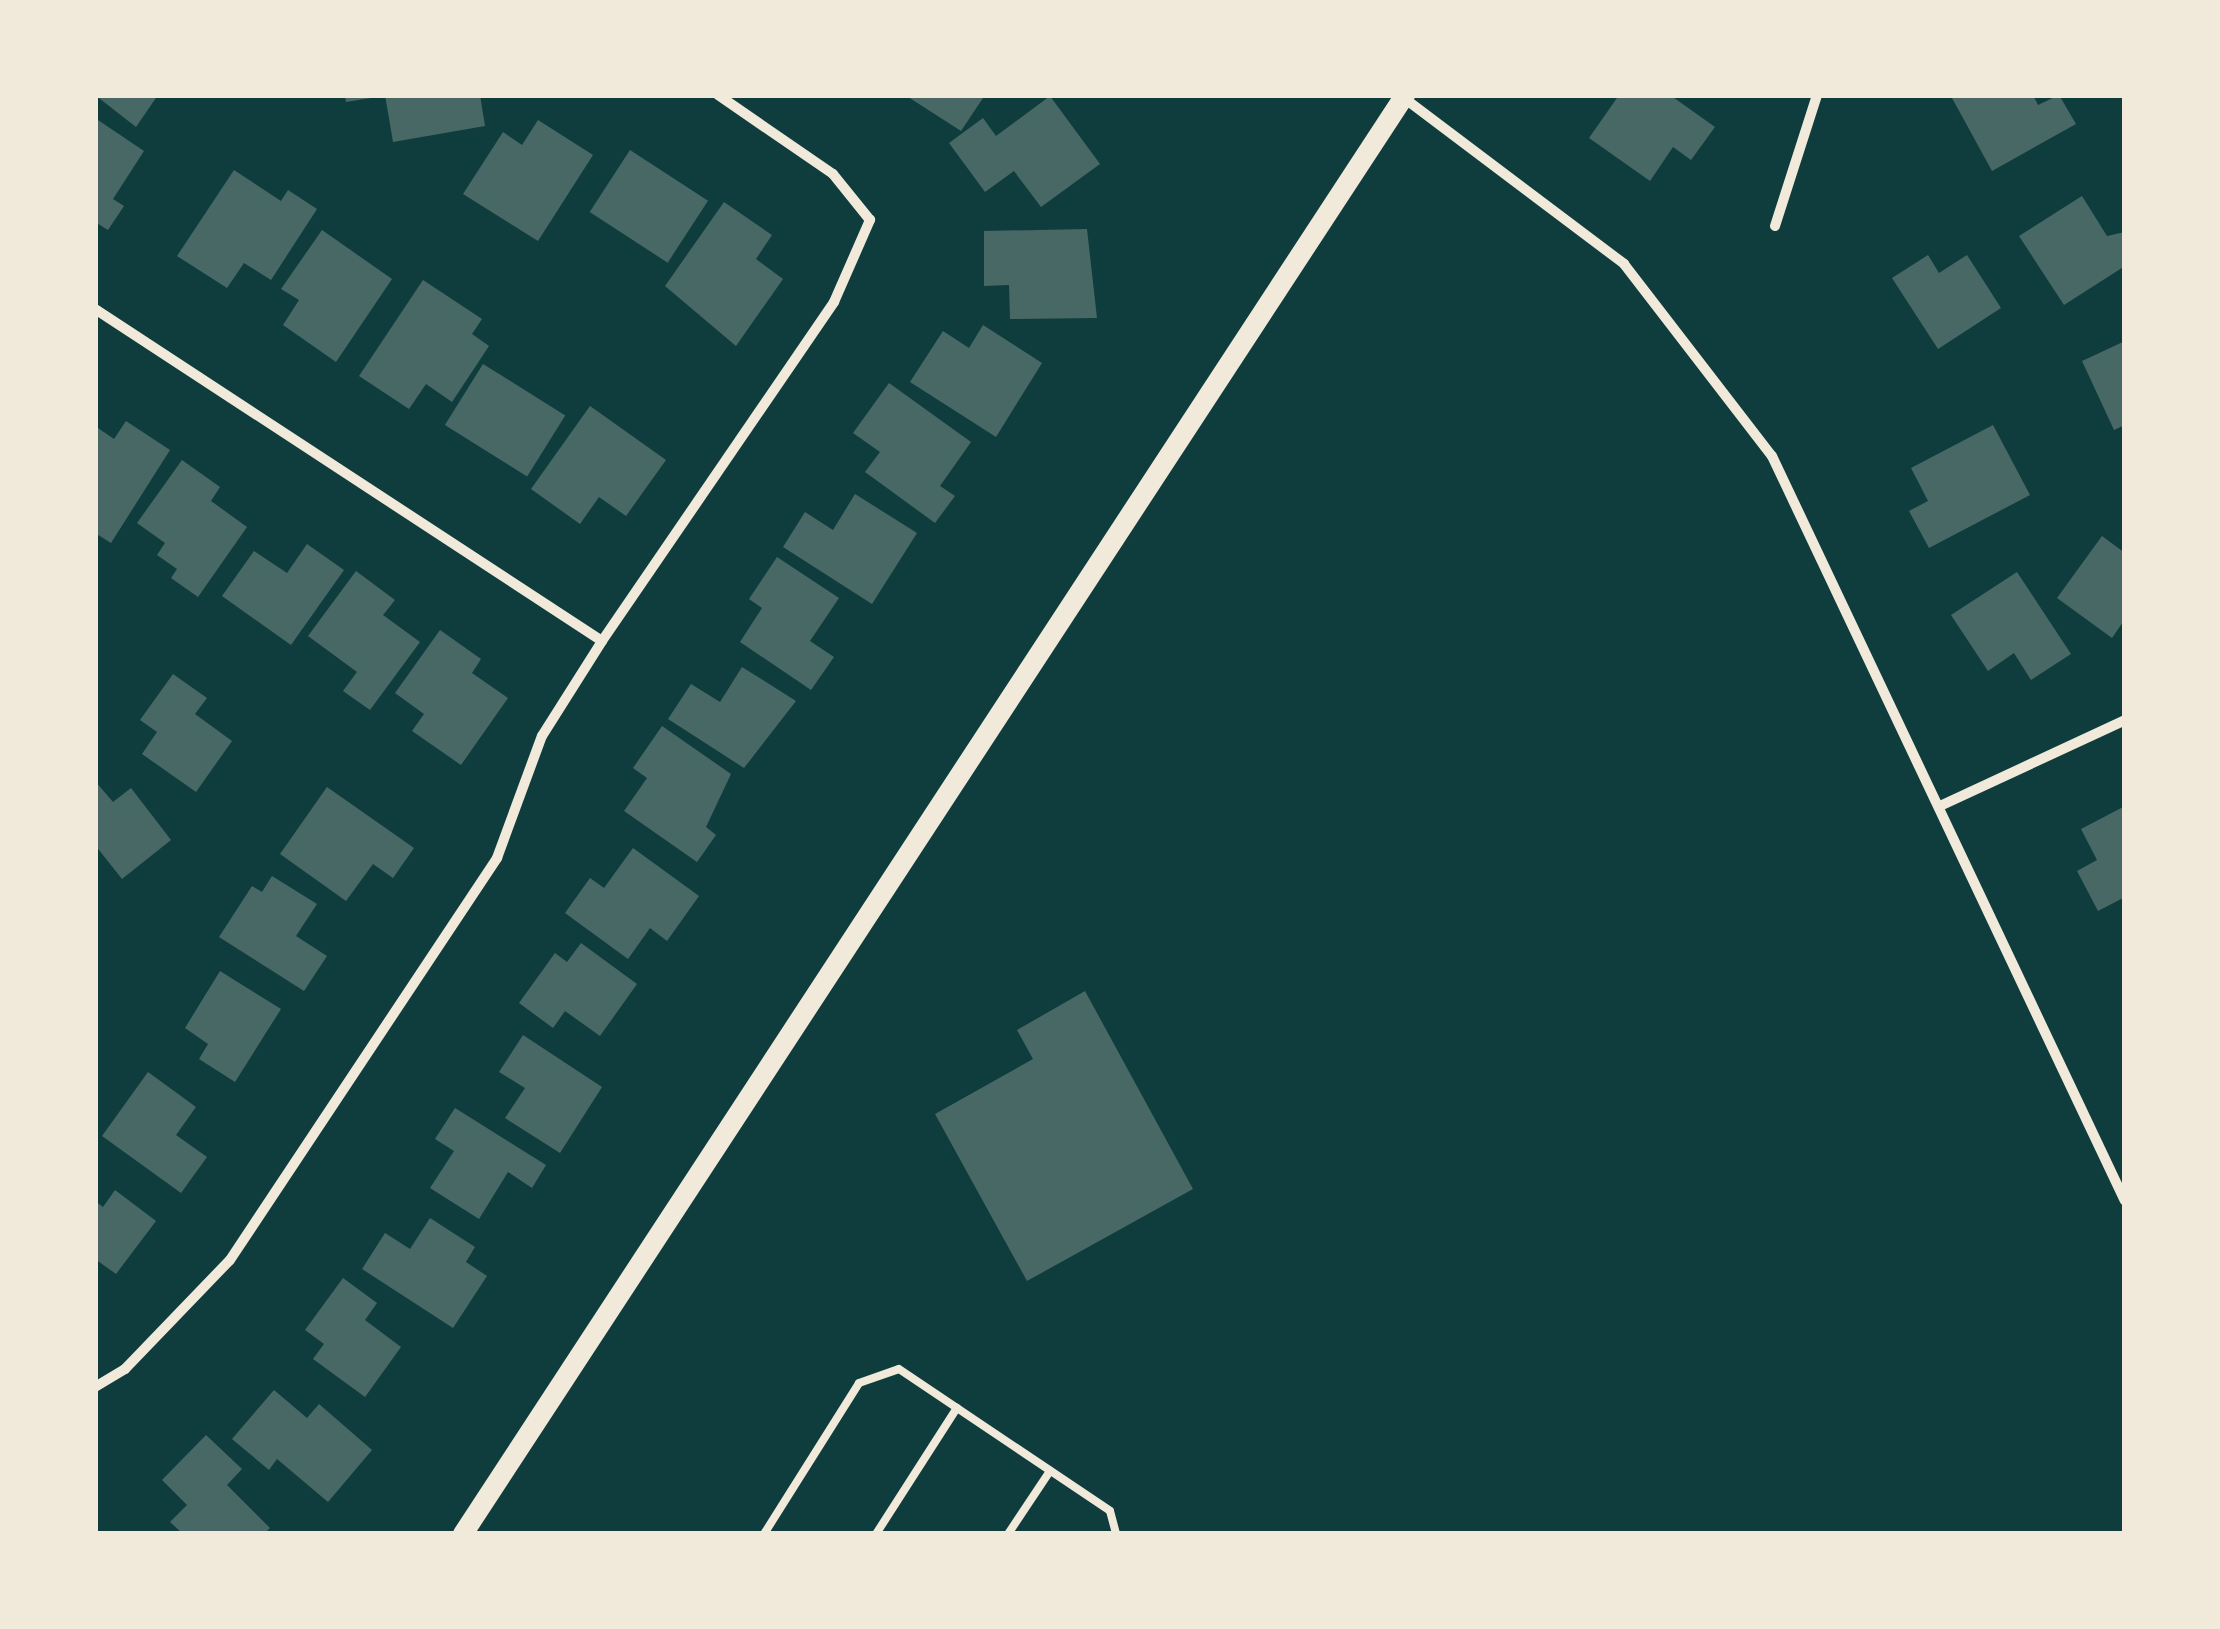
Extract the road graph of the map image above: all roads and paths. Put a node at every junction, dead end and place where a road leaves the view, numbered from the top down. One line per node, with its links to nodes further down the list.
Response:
1 (718, 95): 6 (street)
2 (1817, 95): 4 (street)
3 (1404, 96): 8 (street); 13 (main road)
4 (1775, 226)
5 (95, 309): 6 (street)
6 (602, 641): 10 (street)
7 (2125, 720): 8 (street)
8 (1940, 806): 9 (street)
9 (2125, 1201)
10 (95, 1387)
11 (956, 1408): 12 (lane); 14 (lane); 15 (lane)
12 (1050, 1471): 16 (lane); 17 (lane)
13 (463, 1534)
14 (764, 1534)
15 (876, 1534)
16 (1008, 1534)
17 (1116, 1534)

